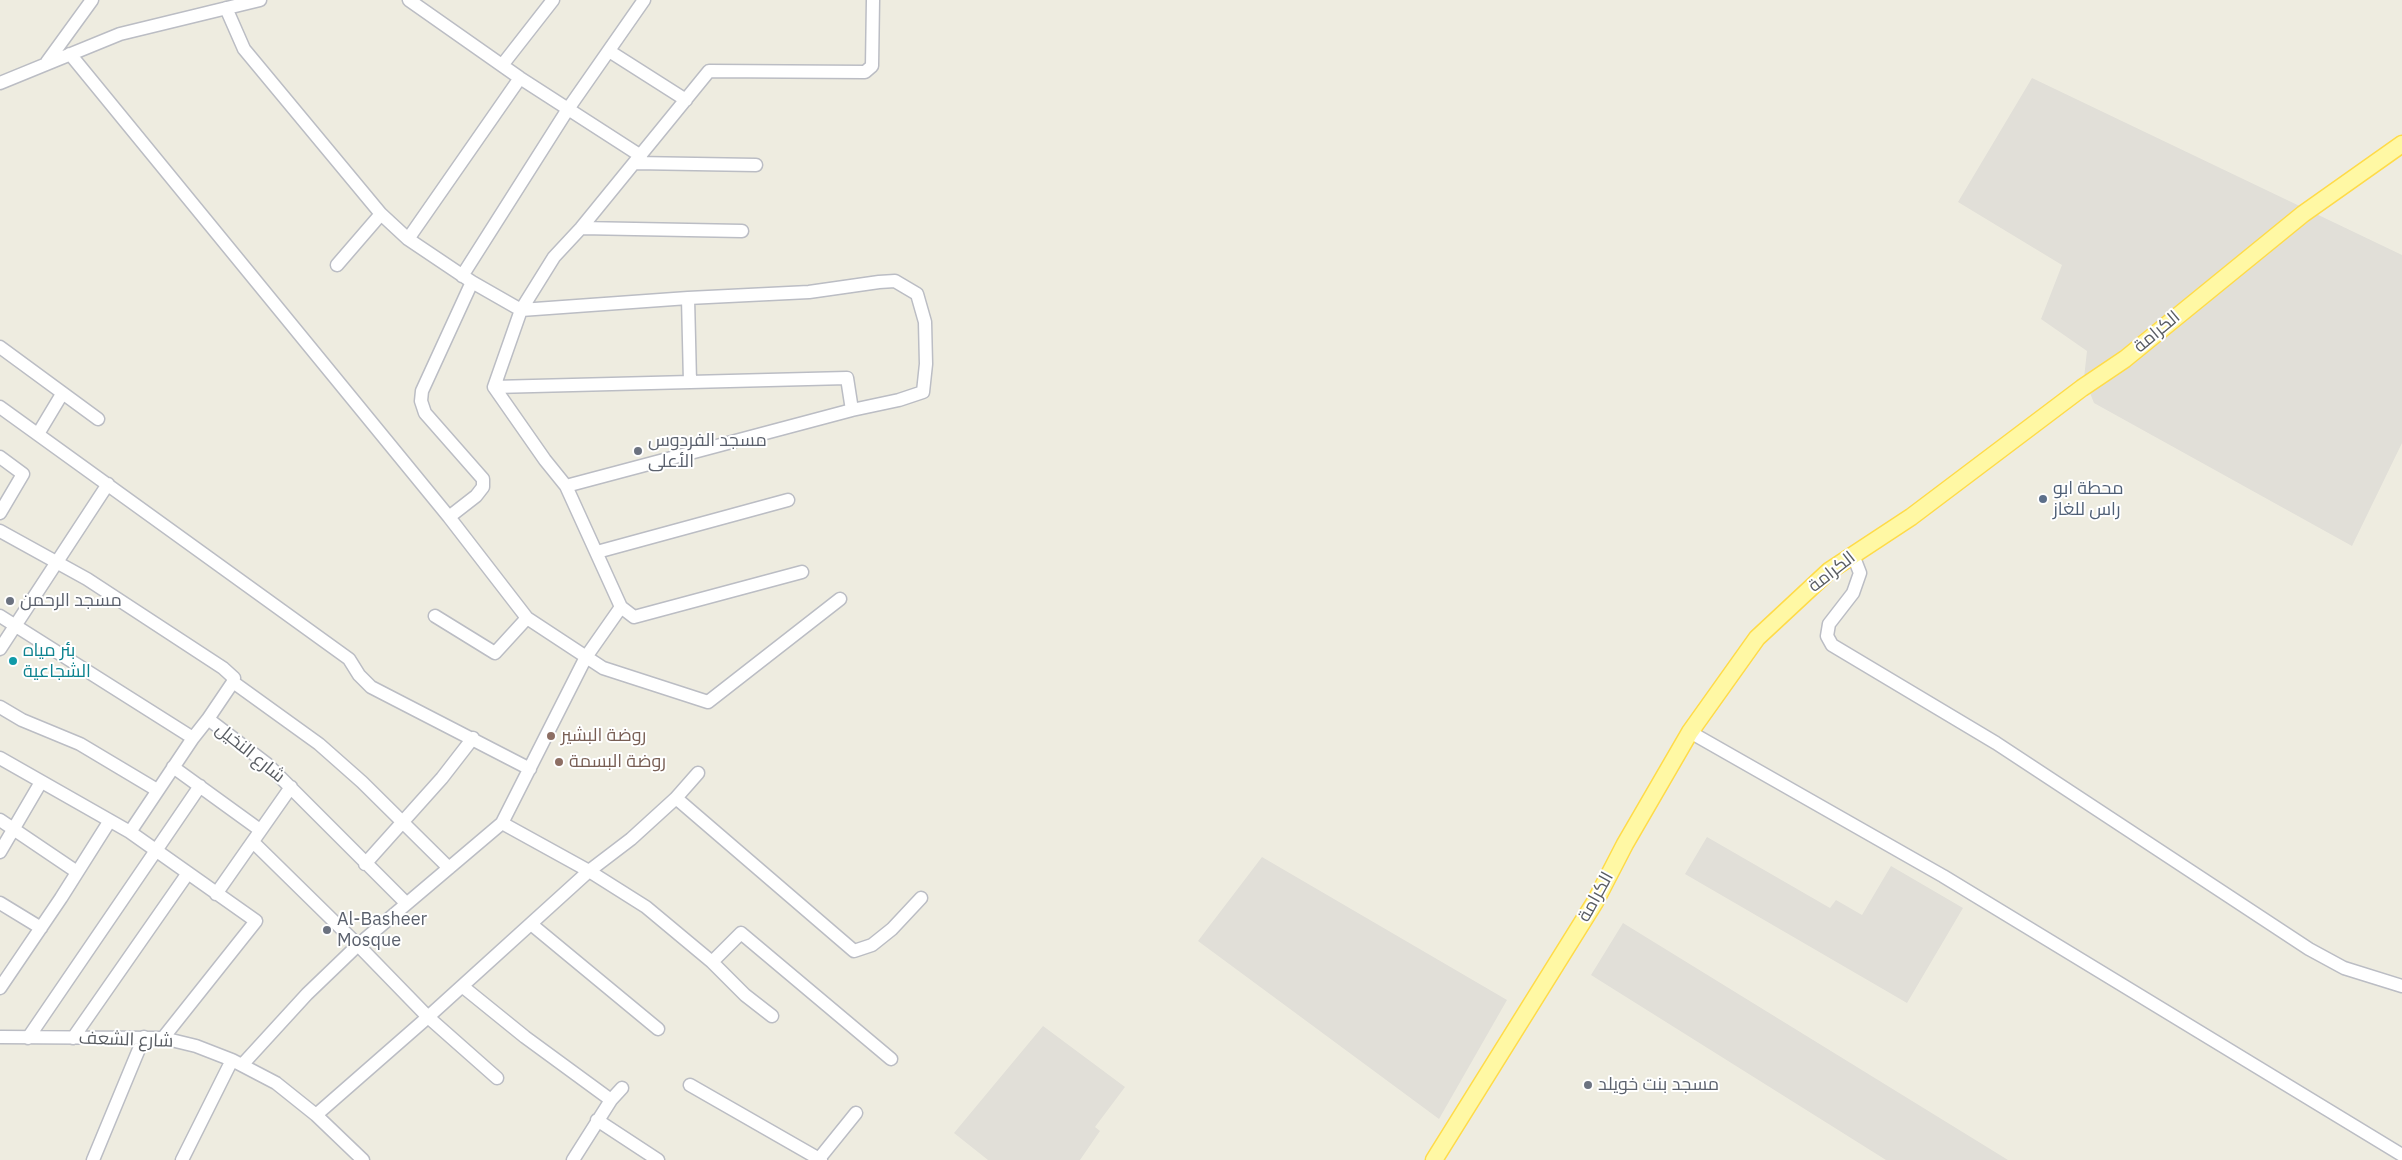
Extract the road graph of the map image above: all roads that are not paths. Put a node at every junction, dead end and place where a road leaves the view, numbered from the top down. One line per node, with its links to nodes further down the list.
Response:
1 (92, 0): 10 (street)
2 (260, 0): 7 (street)
3 (409, 0): 11 (street)
4 (553, 0): 11 (street)
5 (644, 0): 8 (street)
6 (873, 0): 14 (street)
7 (226, 8): 9 (street); 19 (street)
8 (609, 51): 14 (street); 15 (street)
9 (70, 54): 10 (street); 40 (street)
10 (47, 62): 13 (street)
11 (503, 64): 12 (street)
12 (520, 78): 15 (street); 22 (street)
13 (0, 83)
14 (686, 100): 17 (street)
15 (568, 109): 17 (street); 24 (street)
16 (2402, 144): 43 (main road, الكرامة)
17 (638, 160): 18 (street); 20 (street)
18 (756, 165)
19 (381, 214): 22 (street); 23 (street)
20 (581, 228): 21 (street); 26 (street)
21 (742, 231)
22 (408, 239): 24 (street)
23 (337, 265)
24 (467, 279): 26 (street); 40 (street)
25 (688, 298): 26 (street); 28 (street); 32 (street)
26 (521, 310): 29 (street)
27 (0, 347): 30 (street)
28 (690, 382): 29 (street); 32 (street)
29 (494, 387): 37 (street)
30 (62, 394): 33 (street); 34 (street)
31 (0, 407): 34 (street)
32 (852, 410): 37 (street)
33 (98, 419)
34 (38, 434): 36 (street)
35 (0, 457): 39 (street)
36 (108, 484): 44 (street); 59 (street)
37 (566, 486): 42 (street)
38 (788, 500): 42 (street)
39 (0, 513)
40 (449, 517): 50 (street)
41 (0, 531): 44 (street)
42 (597, 552): 47 (street)
43 (1853, 555): 57 (main road, الكرامة); 93 (street)
44 (56, 560): 51 (street); 54 (street)
45 (802, 572): 47 (street)
46 (840, 599): 53 (street)
47 (621, 607): 53 (street)
48 (0, 616): 51 (street, شارع النخيل)
49 (435, 616): 50 (street)
50 (527, 618): 53 (street)
51 (16, 626): 52 (street); 58 (street, شارع النخيل)
52 (0, 649)
53 (586, 657): 62 (street)
54 (233, 682): 56 (street); 72 (street)
55 (0, 707): 67 (street)
56 (208, 719): 58 (street, شارع النخيل); 66 (street, شارع النخيل)
57 (1690, 732): 112 (street); 119 (main road, الكرامة)
58 (193, 738): 61 (street)
59 (473, 738): 62 (street); 72 (street)
60 (0, 758): 64 (street)
61 (173, 767): 65 (street); 67 (street)
62 (530, 769): 71 (street)
63 (698, 773): 68 (street)
64 (42, 782): 70 (street); 73 (street)
65 (200, 786): 74 (street); 77 (street)
66 (291, 787): 74 (street); 79 (street, شارع النخيل)
67 (157, 790): 75 (street)
68 (676, 798): 81 (street); 85 (street)
69 (0, 820): 73 (street)
70 (109, 822): 75 (street); 82 (street)
71 (502, 823): 80 (street); 81 (street)
72 (402, 824): 79 (street); 80 (street)
73 (15, 829): 78 (street); 82 (street)
74 (260, 830): 76 (street)
75 (130, 832): 77 (street)
76 (253, 842): 84 (street); 90 (street)
77 (157, 850): 83 (street); 100 (street)
78 (0, 852)
79 (365, 864): 87 (street, شارع النخيل)
80 (449, 868): 87 (street)
81 (589, 871): 88 (street); 91 (street)
82 (77, 872): 89 (street)
83 (188, 872): 84 (street); 101 (street)
84 (216, 894): 102 (street)
85 (921, 898)
86 (0, 903): 89 (street)
87 (406, 904): 90 (street)
88 (531, 924): 92 (street); 97 (street)
89 (41, 928): 94 (street)
90 (358, 944): 96 (street); 104 (street)
91 (712, 962): 95 (street); 103 (street)
92 (462, 986): 96 (street); 108 (street)
93 (2402, 986)
94 (0, 988)
95 (772, 1016)
96 (428, 1017): 105 (street); 110 (street)
97 (658, 1029)
98 (0, 1036): 100 (street, شارع الشعف)
99 (144, 1037): 101 (street, شارع الشعف); 102 (street, شارع الشعف); 113 (street)
100 (28, 1038): 101 (street, شارع الشعف)
101 (73, 1038)
102 (163, 1038): 104 (street, شارع الشعف)
103 (891, 1059)
104 (237, 1062): 110 (street, شارع الشعف); 114 (street)
105 (497, 1078)
106 (690, 1084): 118 (street)
107 (622, 1088): 108 (street)
108 (611, 1100): 111 (street)
109 (856, 1113): 118 (street)
110 (316, 1115): 115 (street, شارع الشعف)
111 (597, 1120): 116 (street); 117 (street)
112 (2402, 1155)
113 (93, 1160)
114 (182, 1160)
115 (363, 1160)
116 (573, 1160)
117 (658, 1160)
118 (819, 1160)
119 (1434, 1160)

